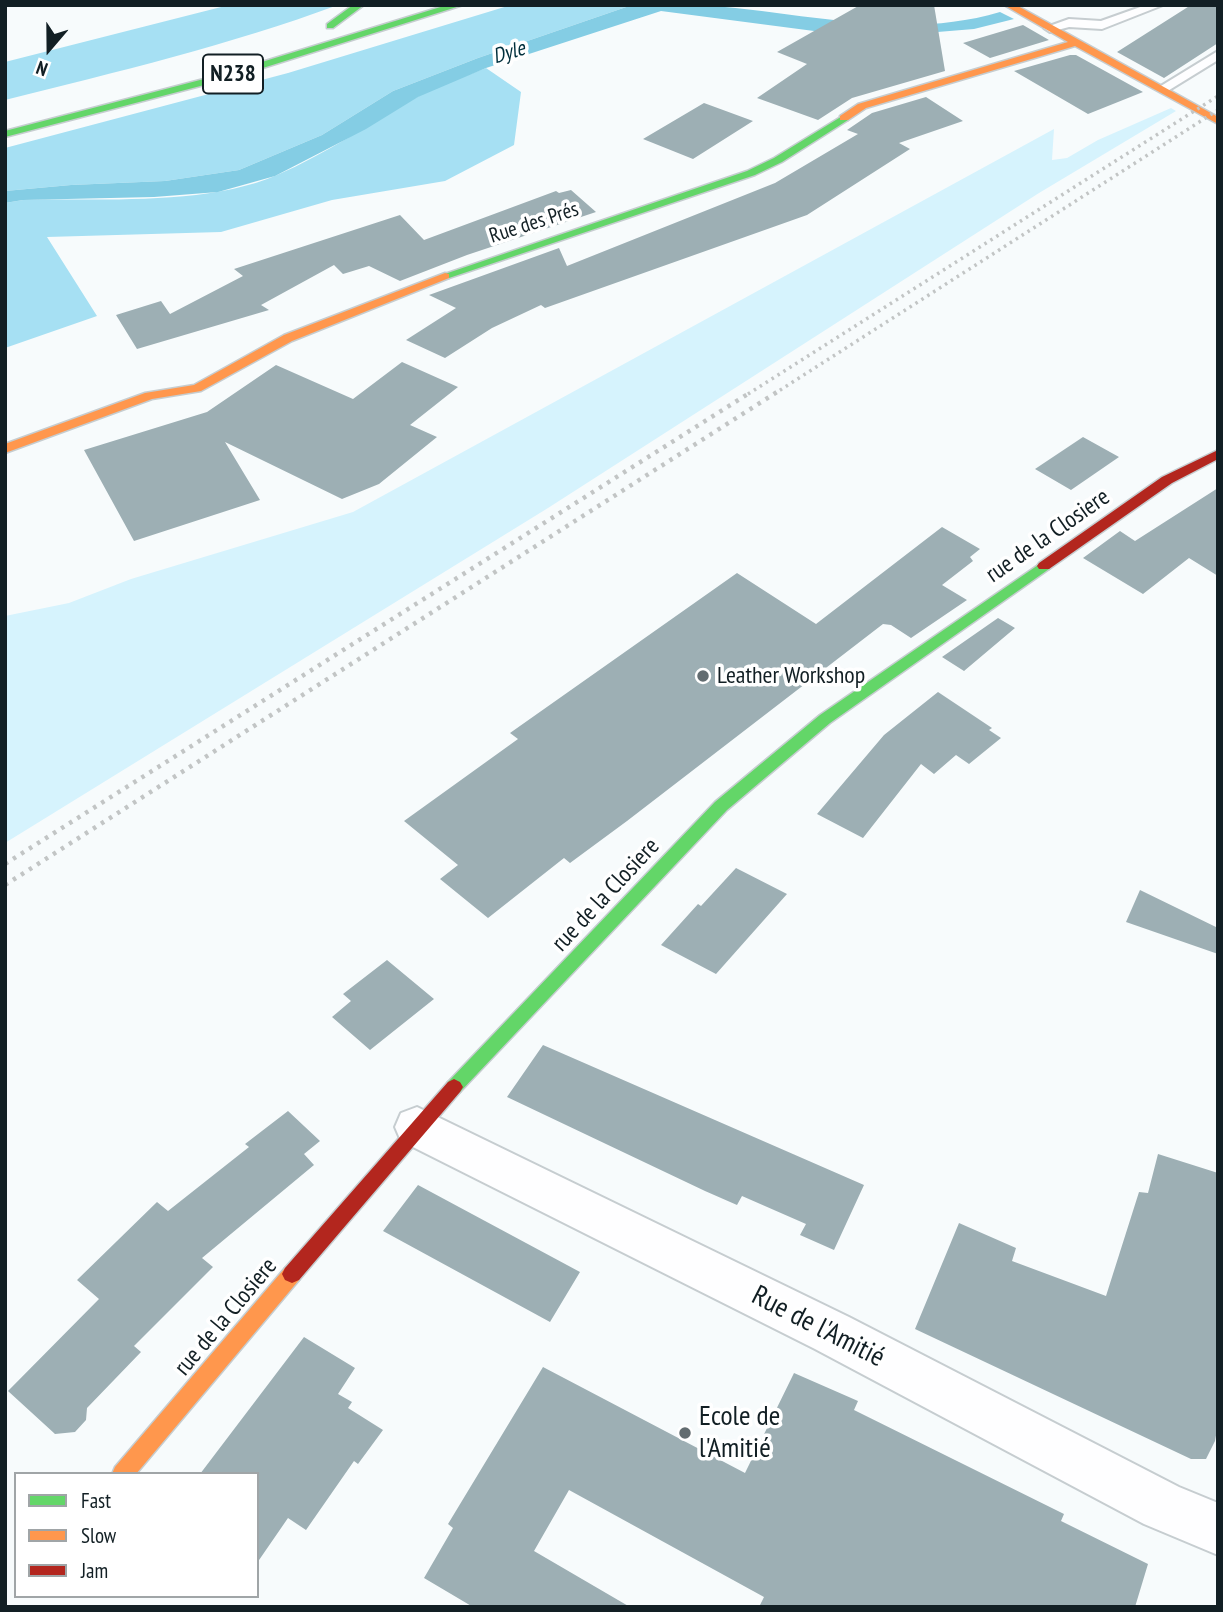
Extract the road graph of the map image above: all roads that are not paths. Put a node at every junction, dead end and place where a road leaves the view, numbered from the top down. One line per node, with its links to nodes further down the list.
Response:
1 (359, 5): 5 (main road)
2 (458, 5): 11 (main road, N238)
3 (1157, 5): 6 (lane)
4 (1010, 6): 6 (main road)
5 (380, 9)
6 (1050, 28): 7 (main road)
7 (1077, 42): 9 (main road); 12 (main road, Rue des Prés)
8 (1218, 55): 9 (lane)
9 (1162, 89): 10 (main road)
10 (1218, 121)
11 (5, 134)
12 (5, 449)
13 (1218, 454): 14 (main road, rue de la Closiere)
14 (417, 1127): 15 (main road, rue de la Closiere); 16 (street, Rue de l'Amitié)
15 (124, 1472)
16 (1218, 1529)

